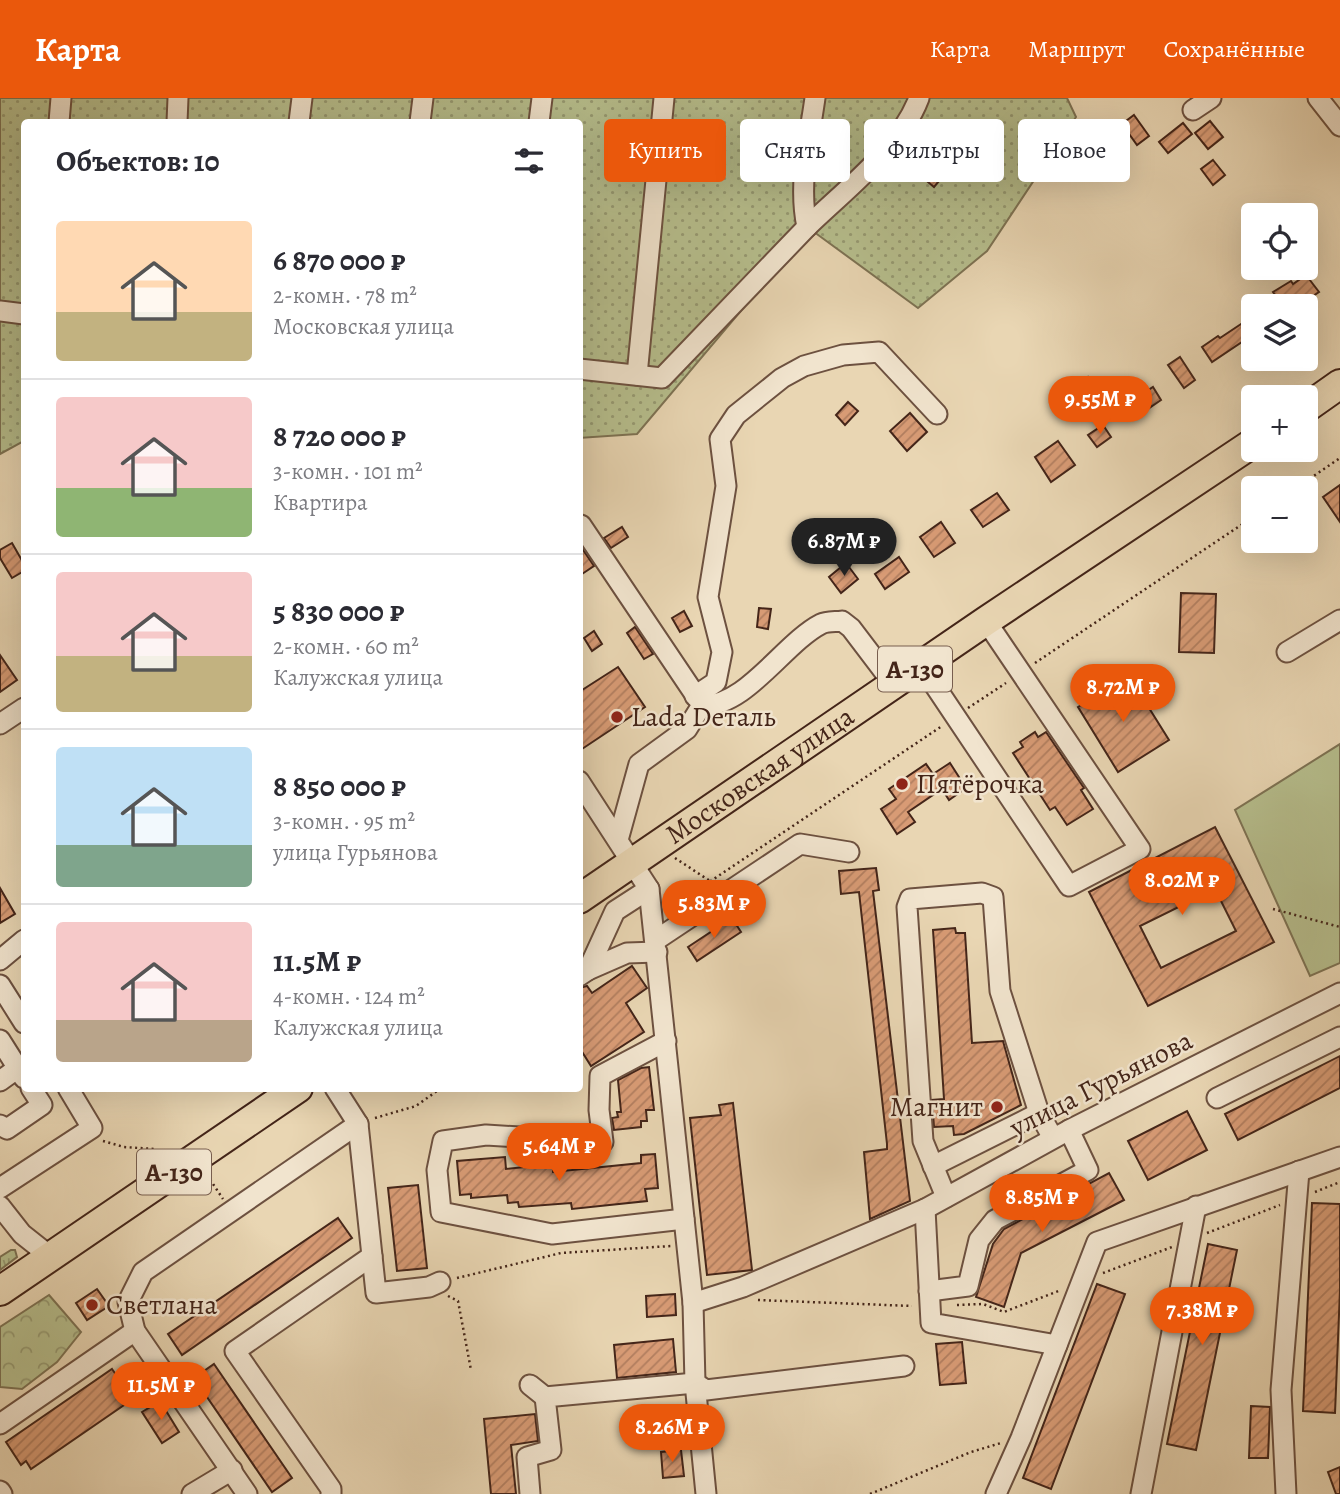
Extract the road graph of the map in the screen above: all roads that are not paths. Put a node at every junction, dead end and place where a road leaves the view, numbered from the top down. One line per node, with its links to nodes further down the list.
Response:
1 (61, 98): 12 (street)
2 (178, 98): 13 (street)
3 (302, 98): 14 (street)
4 (423, 98): 15 (street)
5 (542, 98): 16 (street)
6 (664, 98): 22 (street)
7 (816, 98): 18 (street)
8 (919, 98): 18 (street)
9 (1211, 98): 11 (street)
10 (1318, 98): 17 (street)
11 (1193, 110)
12 (59, 119)
13 (177, 119)
14 (299, 119)
15 (421, 119)
16 (539, 119)
17 (1340, 125)
18 (807, 227): 22 (street)
19 (0, 311): 20 (street)
20 (21, 314)
21 (583, 369): 22 (street)
22 (637, 375)
23 (1340, 384): 24 (highway)
24 (1318, 400)
25 (937, 414): 33 (street)
26 (1241, 451): 29 (highway, Московская улица / А-130)
27 (583, 528): 33 (street)
28 (1340, 620): 30 (street)
29 (986, 621): 31 (highway, Московская улица / А-130); 31 (street)
30 (1287, 652)
31 (921, 665): 39 (highway, Московская улица / А-130)
32 (892, 682): 33 (street)
33 (699, 700): 37 (street)
34 (21, 710): 35 (street)
35 (0, 724)
36 (583, 787): 37 (street)
37 (618, 840): 39 (street)
38 (849, 852): 43 (street)
39 (634, 863): 40 (street); 41 (highway, Московская улица / А-130)
40 (649, 889): 43 (street); 45 (street)
41 (583, 896)
42 (21, 942): 44 (street)
43 (657, 946): 45 (street); 51 (street)
44 (0, 960)
45 (584, 973)
46 (0, 985): 48 (street)
47 (1340, 993): 62 (street, улица Гурьянова)
48 (21, 1018)
49 (1340, 1037): 58 (street)
50 (0, 1040): 52 (street)
51 (666, 1041): 71 (street); 71 (street)
52 (21, 1073): 53 (street)
53 (0, 1080)
54 (70, 1092): 66 (street)
55 (292, 1092): 72 (highway, А-130)
56 (338, 1092): 60 (street)
57 (37, 1097): 61 (street)
58 (1217, 1098)
59 (1039, 1113): 62 (street); 64 (street); 64 (street)
60 (358, 1124): 73 (street); 78 (street)
61 (0, 1125)
62 (1061, 1134): 67 (street, улица Гурьянова); 76 (street)
63 (1340, 1157): 65 (street)
64 (933, 1166): 67 (street)
65 (1299, 1171): 69 (street); 91 (street)
66 (0, 1188)
67 (946, 1197): 70 (street, улица Гурьянова)
68 (0, 1206): 72 (street)
69 (1196, 1206): 79 (street); 90 (street)
70 (925, 1209): 76 (street); 77 (street, улица Гурьянова)
71 (684, 1219): 77 (street)
72 (51, 1256): 75 (highway, А-130)
73 (372, 1256): 74 (street); 86 (street)
74 (435, 1285)
75 (0, 1291)
76 (930, 1299): 79 (street)
77 (693, 1303): 81 (street)
78 (135, 1331): 82 (street); 83 (street)
79 (1057, 1345): 89 (street)
80 (904, 1366): 81 (street)
81 (695, 1382): 87 (street); 88 (street)
82 (0, 1424)
83 (232, 1470): 84 (street); 85 (street)
84 (192, 1494)
85 (247, 1494)
86 (331, 1494)
87 (530, 1494)
88 (706, 1494)
89 (996, 1494)
90 (1141, 1494)
91 (1286, 1494)

